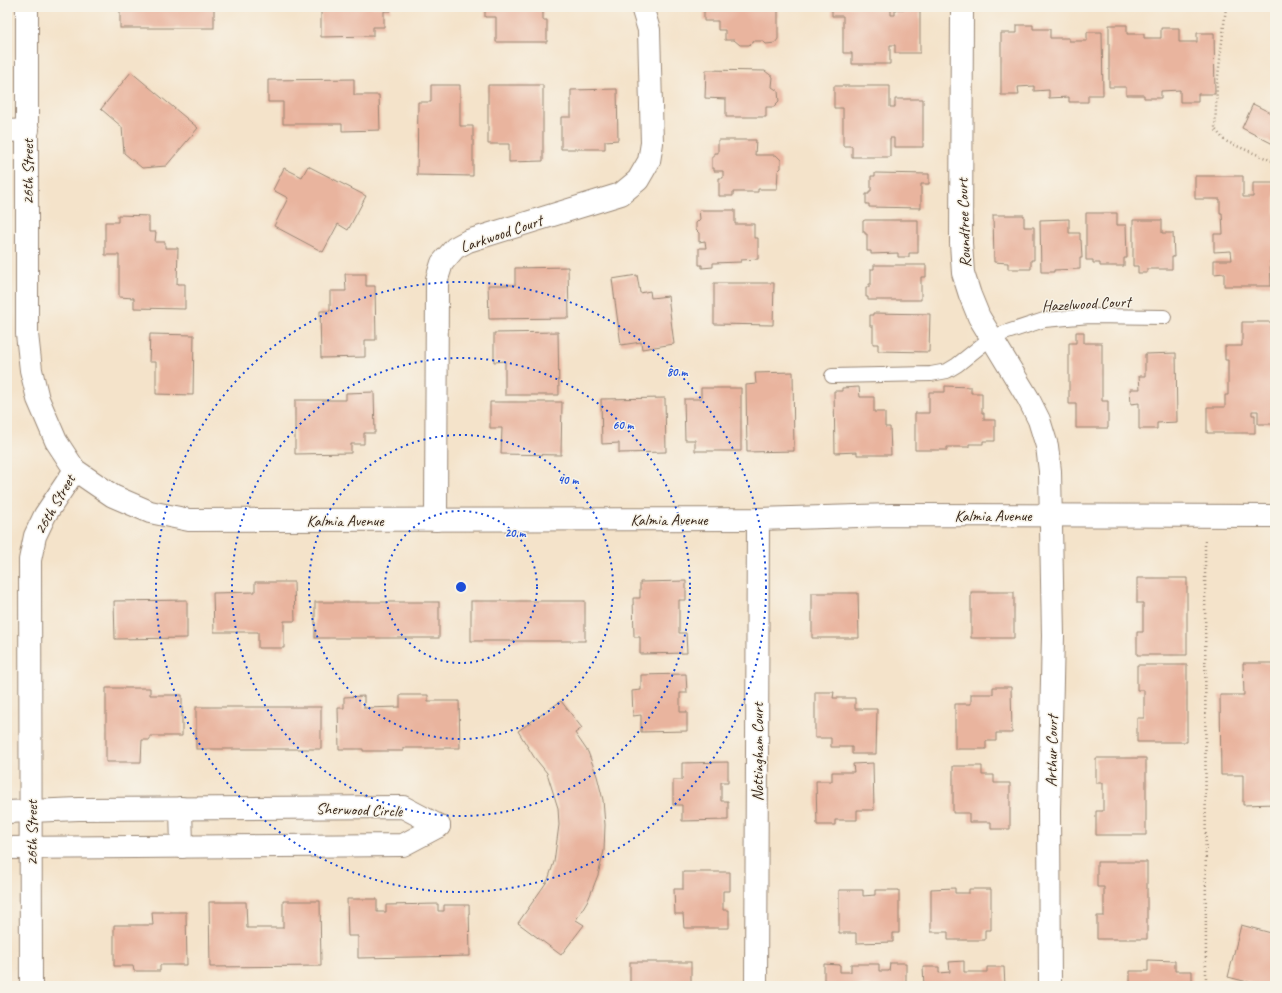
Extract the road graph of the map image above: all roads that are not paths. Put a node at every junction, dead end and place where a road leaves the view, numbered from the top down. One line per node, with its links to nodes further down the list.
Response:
1 (27, 7): 4 (street, 26th Street)
2 (642, 7): 12 (street, Larkwood Court)
3 (962, 7): 6 (street, Roundtree Court)
4 (17, 130): 8 (street, 26th Street)
5 (1164, 317): 6 (lane, Hazelwood Court)
6 (992, 336): 7 (lane, Hazelwood Court); 9 (street, Roundtree Court)
7 (832, 376)
8 (75, 470): 12 (street, Kalmia Avenue); 15 (street, 26th Street)
9 (1052, 515): 10 (street, Kalmia Avenue); 11 (street, Kalmia Avenue); 21 (street, Arthur Court)
10 (1275, 516)
11 (758, 519): 12 (street, Kalmia Avenue); 20 (street, Nottingham Court)
12 (436, 520)
13 (181, 808): 15 (street, Sherwood Circle); 18 (street); 18 (street, Sherwood Circle)
14 (7, 812): 15 (street)
15 (31, 812): 17 (street, 26th Street)
16 (7, 848): 17 (street)
17 (31, 848): 18 (street, Sherwood Circle); 19 (street, 26th Street)
18 (182, 848)
19 (31, 986)
20 (756, 986)
21 (1050, 986)

